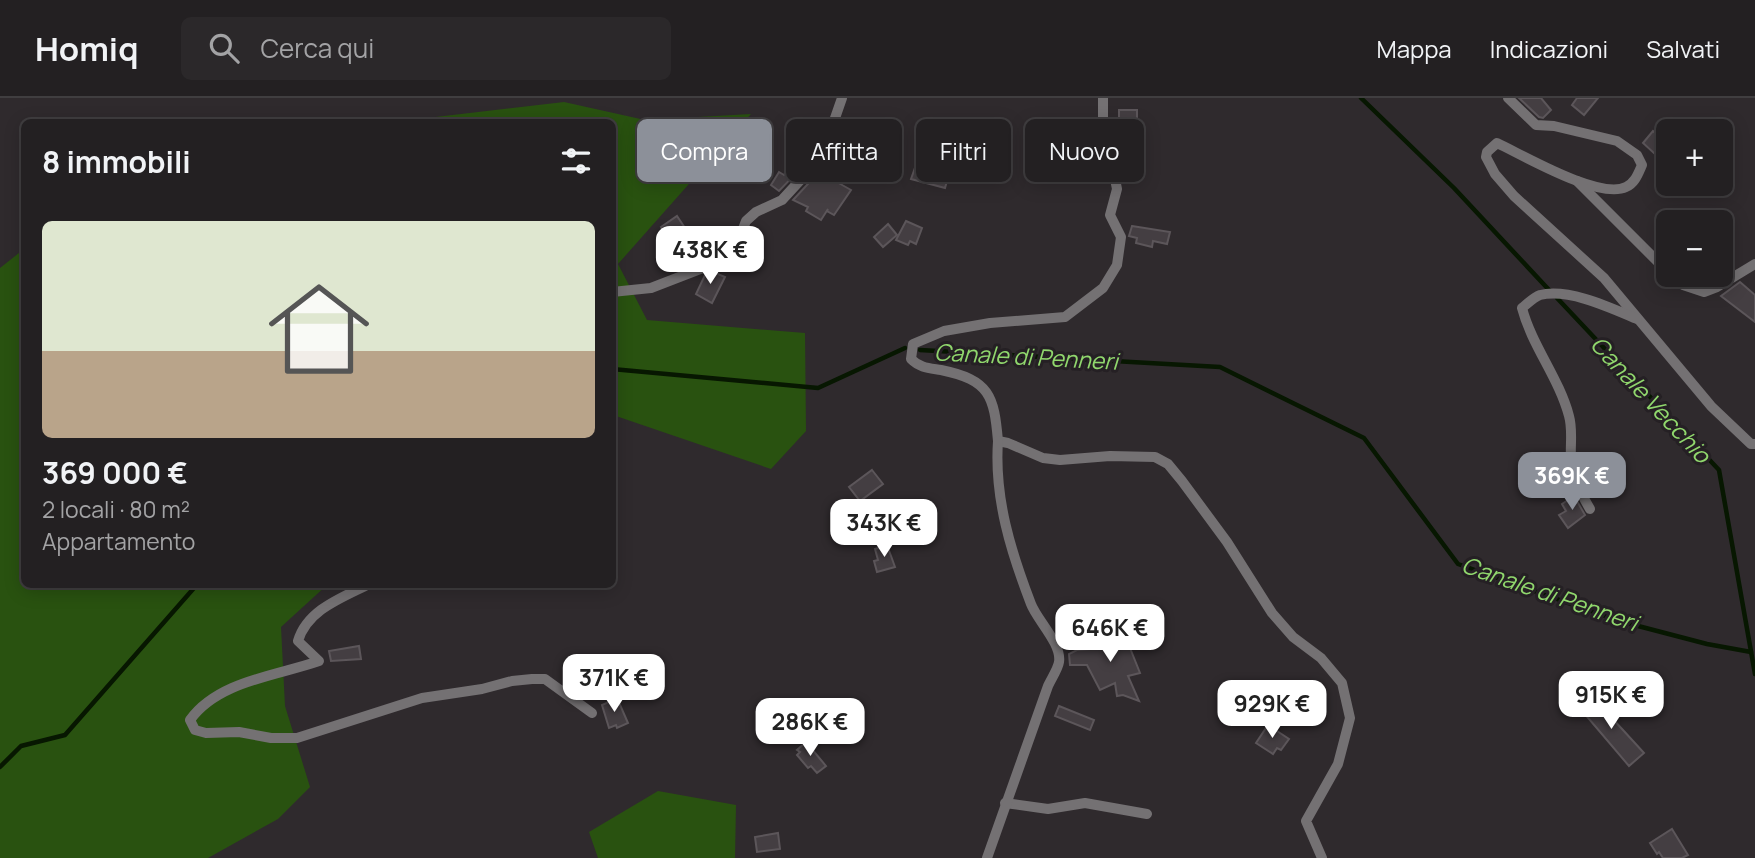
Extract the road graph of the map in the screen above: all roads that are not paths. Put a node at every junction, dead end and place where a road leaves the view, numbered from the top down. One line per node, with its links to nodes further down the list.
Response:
1 (842, 98): 10 (street)
2 (1103, 98): 12 (street)
3 (1508, 98): 4 (street)
4 (1577, 181): 5 (street); 11 (street)
5 (1656, 261)
6 (1755, 264): 7 (street)
7 (1733, 278)
8 (1689, 287): 9 (street)
9 (1719, 287)
10 (616, 292)
11 (1638, 319): 13 (street); 14 (street)
12 (998, 442): 17 (street); 20 (street)
13 (1755, 444)
14 (1590, 509)
15 (362, 588): 16 (street)
16 (592, 713)
17 (1005, 803): 18 (street); 19 (street)
18 (1147, 814)
19 (987, 858)
20 (1322, 858)

